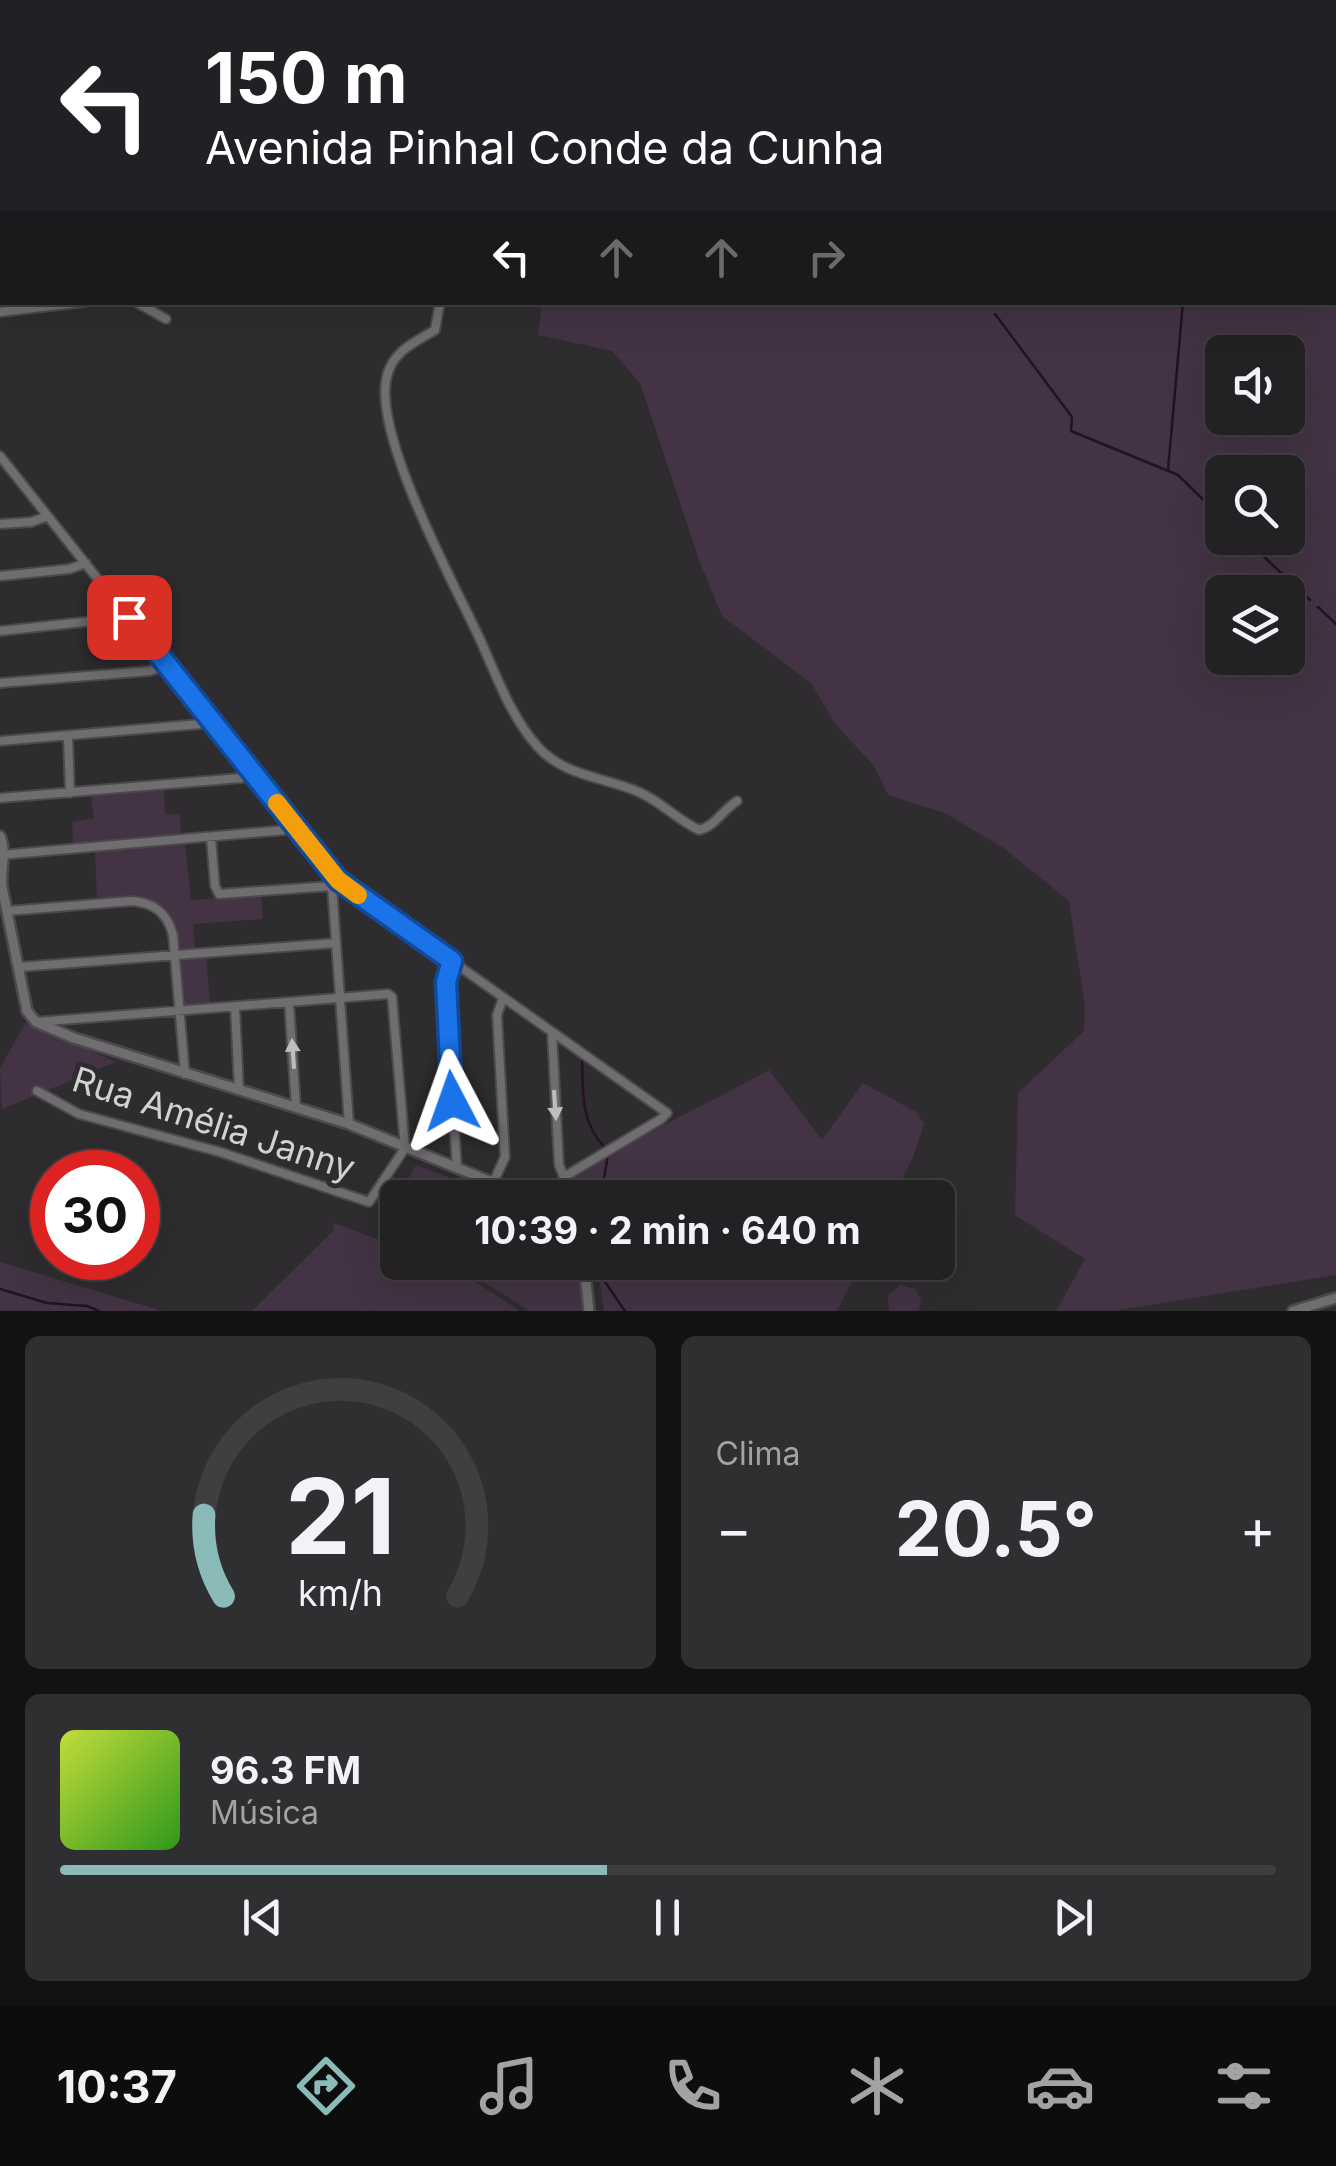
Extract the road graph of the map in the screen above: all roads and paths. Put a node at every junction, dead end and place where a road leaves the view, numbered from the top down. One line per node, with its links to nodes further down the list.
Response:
1 (60, 305): 4 (street)
2 (141, 305): 5 (street)
3 (440, 305): 21 (street)
4 (0, 312)
5 (166, 320)
6 (0, 456): 7 (street)
7 (48, 516): 8 (street); 9 (street)
8 (0, 524)
9 (86, 564): 10 (street); 11 (street)
10 (0, 576)
11 (129, 617): 12 (street); 13 (street)
12 (0, 630)
13 (168, 666): 14 (street); 15 (street)
14 (0, 683)
15 (214, 723): 16 (street); 18 (street)
16 (68, 737): 17 (street); 19 (street)
17 (0, 741)
18 (254, 774): 19 (street); 22 (street)
19 (70, 793): 20 (street)
20 (0, 798)
21 (737, 801)
22 (298, 828): 24 (street); 26 (street)
23 (0, 836): 25 (street)
24 (211, 838): 25 (street); 26 (street)
25 (2, 855): 27 (street)
26 (334, 883): 28 (street); 30 (street)
27 (7, 911): 29 (street); 31 (street)
28 (336, 943): 29 (street); 32 (street)
29 (176, 956): 31 (street); 36 (street)
30 (452, 961): 33 (street); 45 (street)
31 (19, 967): 37 (street)
32 (340, 997): 34 (street); 43 (street); 44 (street)
33 (502, 998): 38 (street); 48 (street)
34 (289, 1002): 35 (street); 42 (street, one-way to 34)
35 (234, 1007): 36 (street); 40 (street)
36 (178, 1009): 37 (street); 39 (street)
37 (36, 1022): 39 (street)
38 (552, 1033): 46 (street, one-way to 46); 46 (street)
39 (186, 1074): 40 (street)
40 (239, 1090): 42 (street)
41 (37, 1092): 44 (street, Rua Amélia Janny)
42 (296, 1106): 43 (street)
43 (349, 1124): 44 (street)
44 (405, 1148): 45 (street)
45 (457, 1168): 47 (street)
46 (564, 1177): 49 (street)
47 (491, 1180)
48 (494, 1180)
49 (562, 1180)
50 (586, 1280): 52 (street)
51 (1336, 1298): 53 (street)
52 (589, 1311)
53 (1293, 1311)

